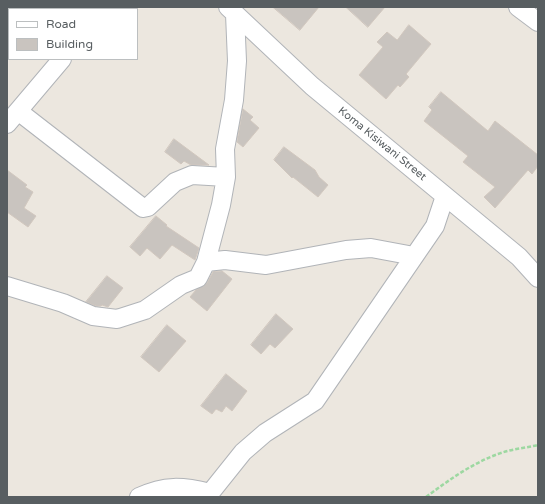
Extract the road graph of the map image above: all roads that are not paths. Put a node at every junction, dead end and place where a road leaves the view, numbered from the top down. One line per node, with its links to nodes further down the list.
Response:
1 (518, 7): 3 (street)
2 (231, 10): 6 (street); 7 (street, Koma Kisiwani Street)
3 (538, 22)
4 (61, 60): 5 (street)
5 (13, 118): 6 (street)
6 (226, 177): 9 (street)
7 (445, 196): 8 (street); 10 (street, Koma Kisiwani Street)
8 (414, 256): 9 (street); 12 (street)
9 (206, 262): 11 (street)
10 (538, 278)
11 (7, 286)
12 (208, 495): 13 (street)
13 (139, 497)

